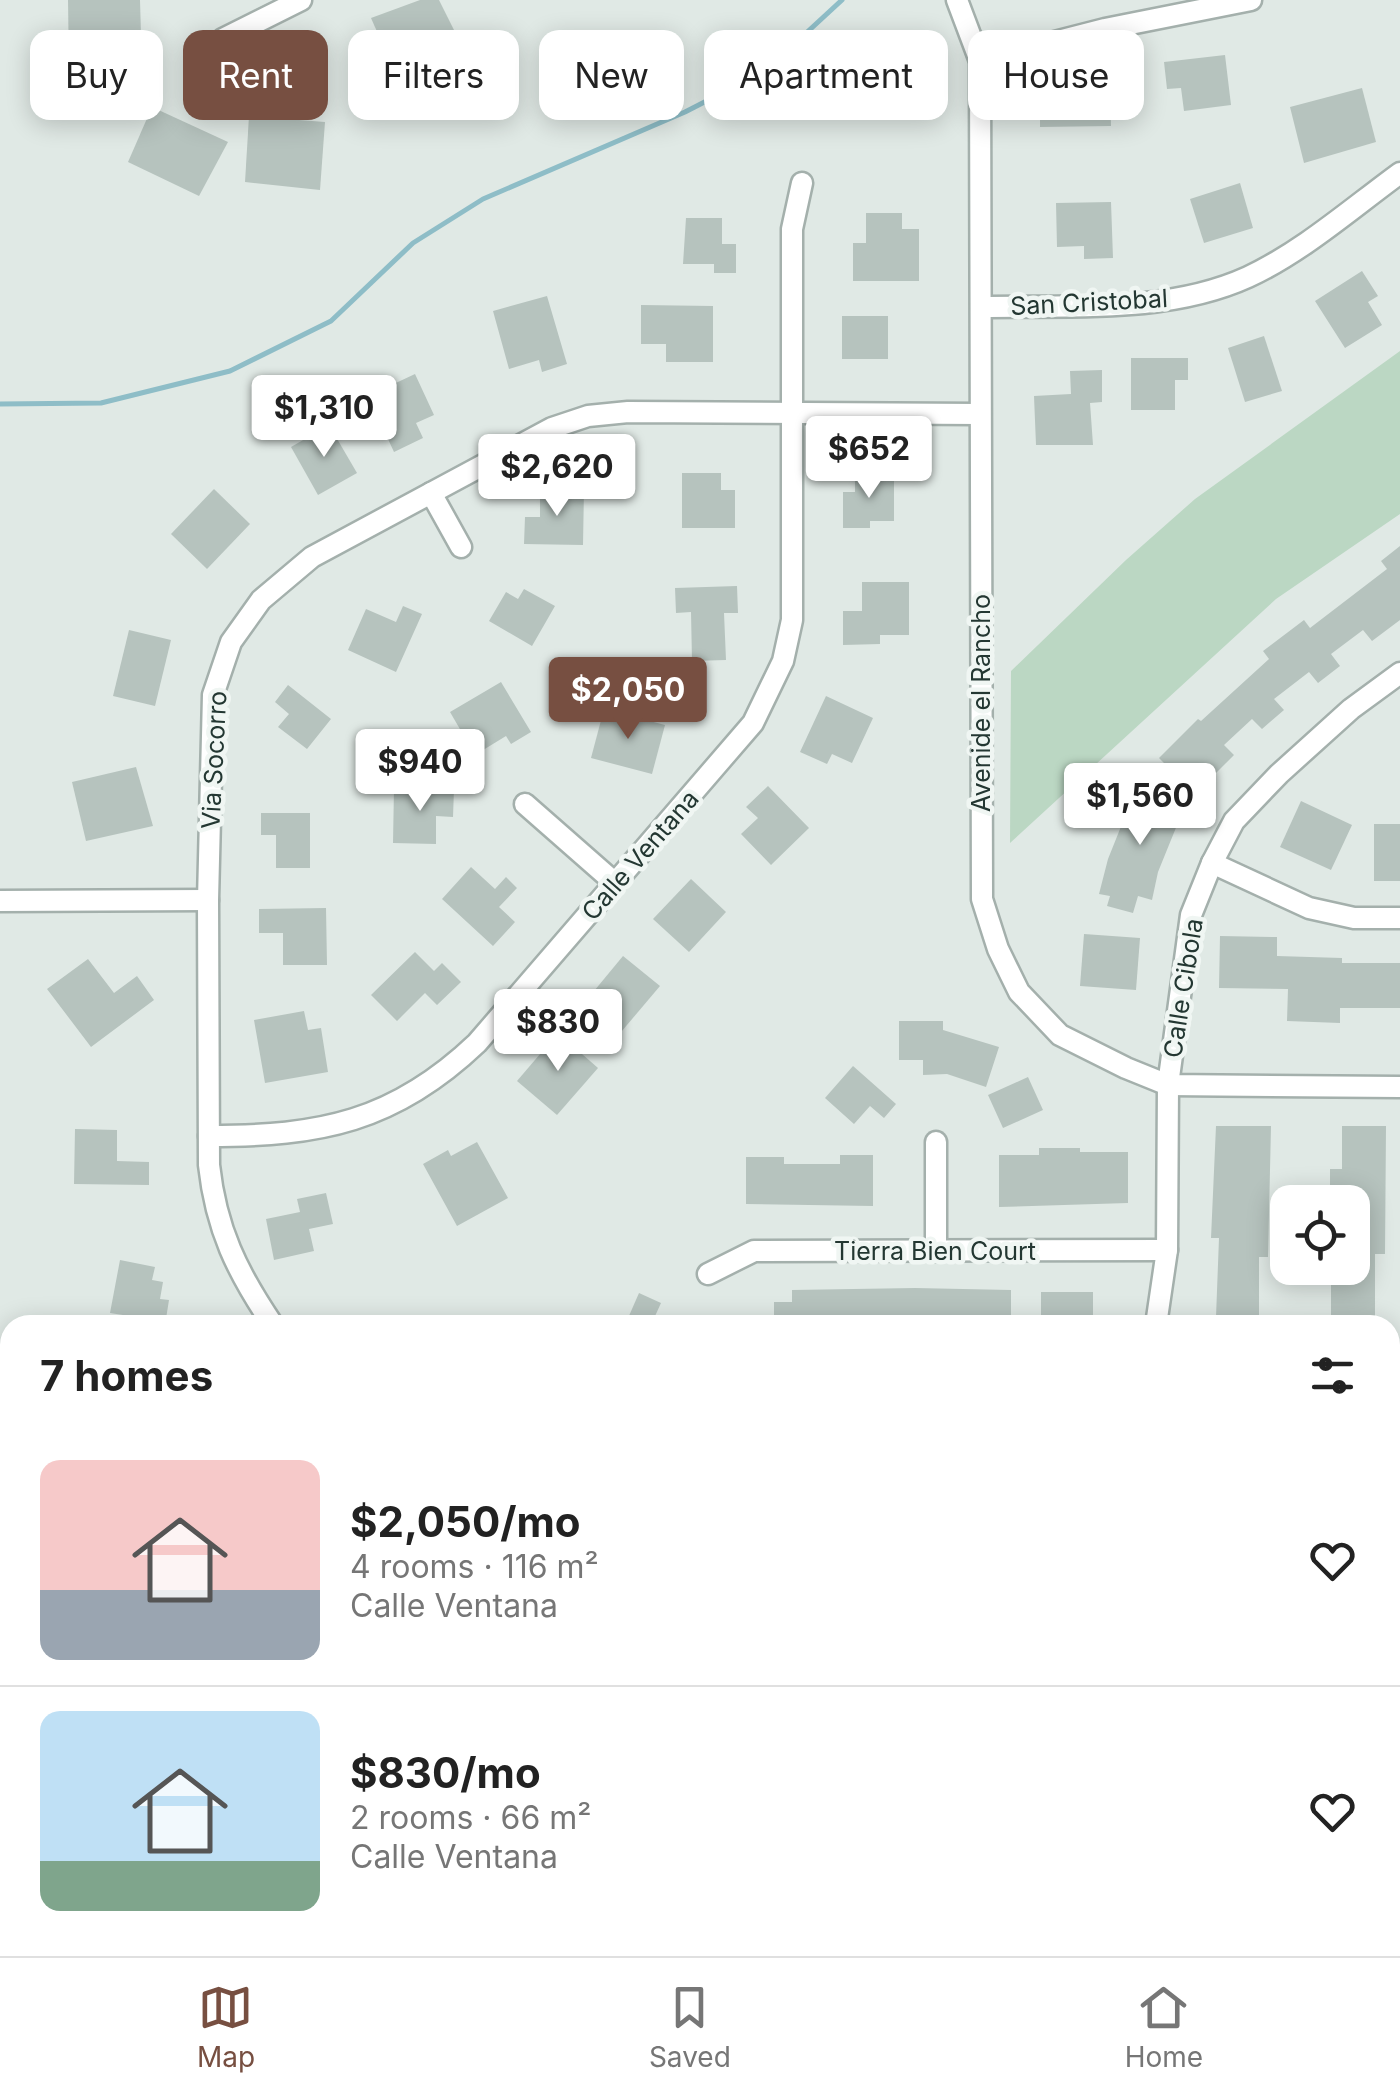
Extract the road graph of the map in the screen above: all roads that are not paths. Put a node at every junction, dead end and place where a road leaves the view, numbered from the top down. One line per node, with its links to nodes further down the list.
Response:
1 (301, 0): 4 (street)
2 (957, 0): 5 (street, Avenide el Rancho)
3 (1251, 0): 6 (street)
4 (239, 30)
5 (968, 30)
6 (1101, 30)
7 (980, 120): 10 (street, Avenide el Rancho)
8 (1400, 173): 10 (street, San Cristobal)
9 (802, 183): 11 (street, Calle Ventana)
10 (982, 306): 12 (street, Avenide el Rancho)
11 (793, 414): 12 (street, Via Socorro); 13 (street, Via Socorro); 18 (street, Calle Ventana)
12 (980, 414): 22 (street, Avenide el Rancho)
13 (430, 492): 14 (street); 19 (street, Via Socorro)
14 (462, 547)
15 (1400, 673): 17 (street, Calle Cibola)
16 (526, 804): 18 (street)
17 (1212, 863): 21 (street); 22 (street, Calle Cibola)
18 (615, 883): 24 (street, Calle Ventana)
19 (208, 900): 20 (street); 24 (street, Via Socorro)
20 (0, 901)
21 (1400, 918)
22 (1168, 1085): 23 (street, Avenide el Rancho); 26 (street, Calle Cibola)
23 (1400, 1087)
24 (208, 1136): 29 (street, Via Socorro)
25 (936, 1142): 27 (street)
26 (1168, 1250): 27 (street, Tierra Bien Court); 30 (street, Calle Cibola)
27 (936, 1251): 28 (street, Tierra Bien Court)
28 (708, 1274)
29 (267, 1315)
30 (1158, 1315)

